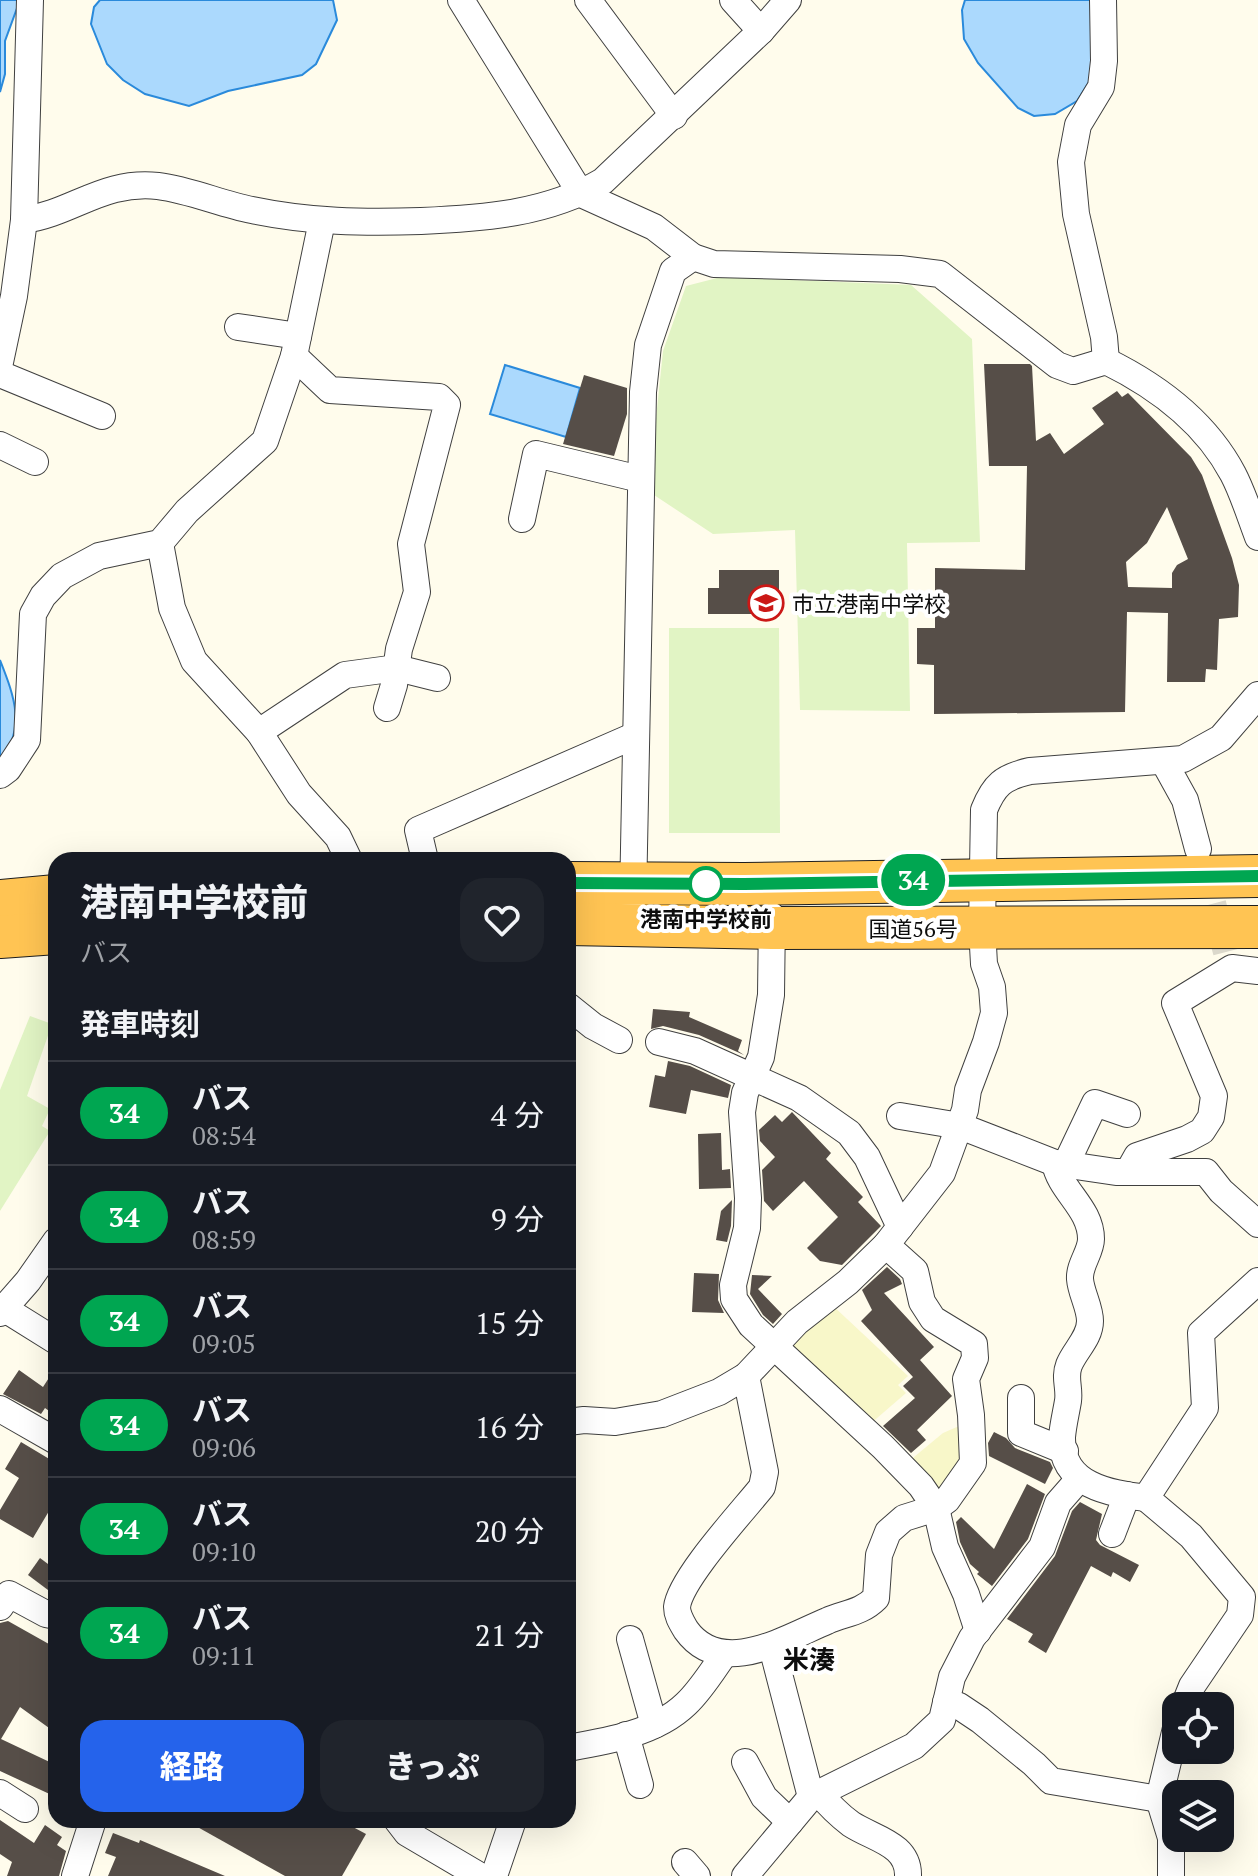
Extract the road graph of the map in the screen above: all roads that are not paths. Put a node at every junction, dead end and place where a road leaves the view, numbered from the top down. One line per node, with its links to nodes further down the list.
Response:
1 (30, 0): 9 (street)
2 (588, 0): 8 (street)
3 (733, 0): 7 (street)
4 (788, 0): 7 (street)
5 (1103, 0): 16 (street)
6 (469, 3): 10 (street)
7 (761, 31): 8 (street)
8 (674, 116): 10 (street)
9 (12, 141): 11 (street)
10 (581, 194): 12 (street); 13 (street)
11 (24, 220): 12 (street); 17 (street)
12 (322, 221): 15 (street)
13 (693, 257): 16 (street); 22 (street)
14 (238, 327): 15 (street)
15 (296, 346): 25 (street); 26 (street)
16 (1106, 361): 24 (street)
17 (0, 362)
18 (0, 374): 19 (street)
19 (102, 416)
20 (0, 445): 21 (street)
21 (35, 462)
22 (640, 479): 23 (street); 31 (street)
23 (522, 519)
24 (1258, 537)
25 (160, 543): 30 (street); 33 (street)
26 (397, 668): 27 (street); 29 (street); 30 (street)
27 (437, 678)
28 (1258, 695): 32 (street)
29 (387, 708)
30 (259, 732): 35 (street)
31 (636, 735): 36 (street); 40 (street)
32 (1164, 762): 34 (street); 38 (street)
33 (0, 775)
34 (1198, 849)
35 (345, 852)
36 (423, 852)
37 (1258, 876): 38 (highway)
38 (982, 879): 41 (highway); 47 (street)
39 (576, 883): 40 (highway)
40 (634, 883): 41 (highway); 45 (street)
41 (773, 883): 46 (street)
42 (48, 897): 43 (highway)
43 (0, 901)
44 (576, 924): 45 (highway, 国道56号)
45 (633, 926): 46 (highway, 国道56号)
46 (772, 928): 47 (highway, 国道56号); 54 (street)
47 (982, 928): 50 (highway, 国道56号); 57 (street)
48 (48, 934): 49 (highway)
49 (0, 937)
50 (1244, 954): 59 (street)
51 (576, 1012): 52 (street)
52 (619, 1040)
53 (659, 1042): 54 (street)
54 (753, 1075): 61 (street); 66 (street)
55 (1127, 1114): 58 (street)
56 (900, 1116): 57 (street)
57 (960, 1126): 58 (street); 61 (street)
58 (1061, 1164): 59 (street); 72 (street)
59 (1128, 1172): 60 (street)
60 (1258, 1224)
61 (893, 1236): 66 (street); 75 (street)
62 (48, 1252): 64 (street)
63 (1258, 1281): 74 (street)
64 (1, 1309): 65 (street)
65 (48, 1336)
66 (775, 1346): 67 (street); 75 (street)
67 (746, 1376): 70 (street); 83 (street)
68 (1021, 1398): 72 (street)
69 (0, 1409): 71 (street)
70 (576, 1421)
71 (48, 1436)
72 (1065, 1451): 73 (street)
73 (1079, 1479): 74 (street); 80 (street)
74 (1137, 1497): 76 (street); 77 (street)
75 (936, 1508): 80 (street); 82 (street)
76 (1112, 1534)
77 (1250, 1594): 84 (street)
78 (0, 1607): 79 (street)
79 (48, 1614)
80 (978, 1631): 85 (street)
81 (630, 1639): 86 (street)
82 (772, 1647): 83 (street); 93 (street)
83 (725, 1653): 86 (street)
84 (1190, 1692)
85 (946, 1702): 93 (street); 94 (street)
86 (654, 1725): 87 (street)
87 (626, 1735): 88 (street); 91 (street)
88 (576, 1746)
89 (745, 1762): 96 (street)
90 (1167, 1764): 94 (street)
91 (640, 1785)
92 (0, 1793): 95 (street)
93 (815, 1795): 96 (street); 104 (street)
94 (1159, 1799): 105 (street)
95 (25, 1809)
96 (790, 1822): 103 (street)
97 (90, 1828): 100 (street)
98 (403, 1828): 101 (street)
99 (510, 1828): 102 (street)
100 (75, 1876)
101 (480, 1876)
102 (494, 1876)
103 (745, 1876)
104 (908, 1876)
105 (1171, 1876)

